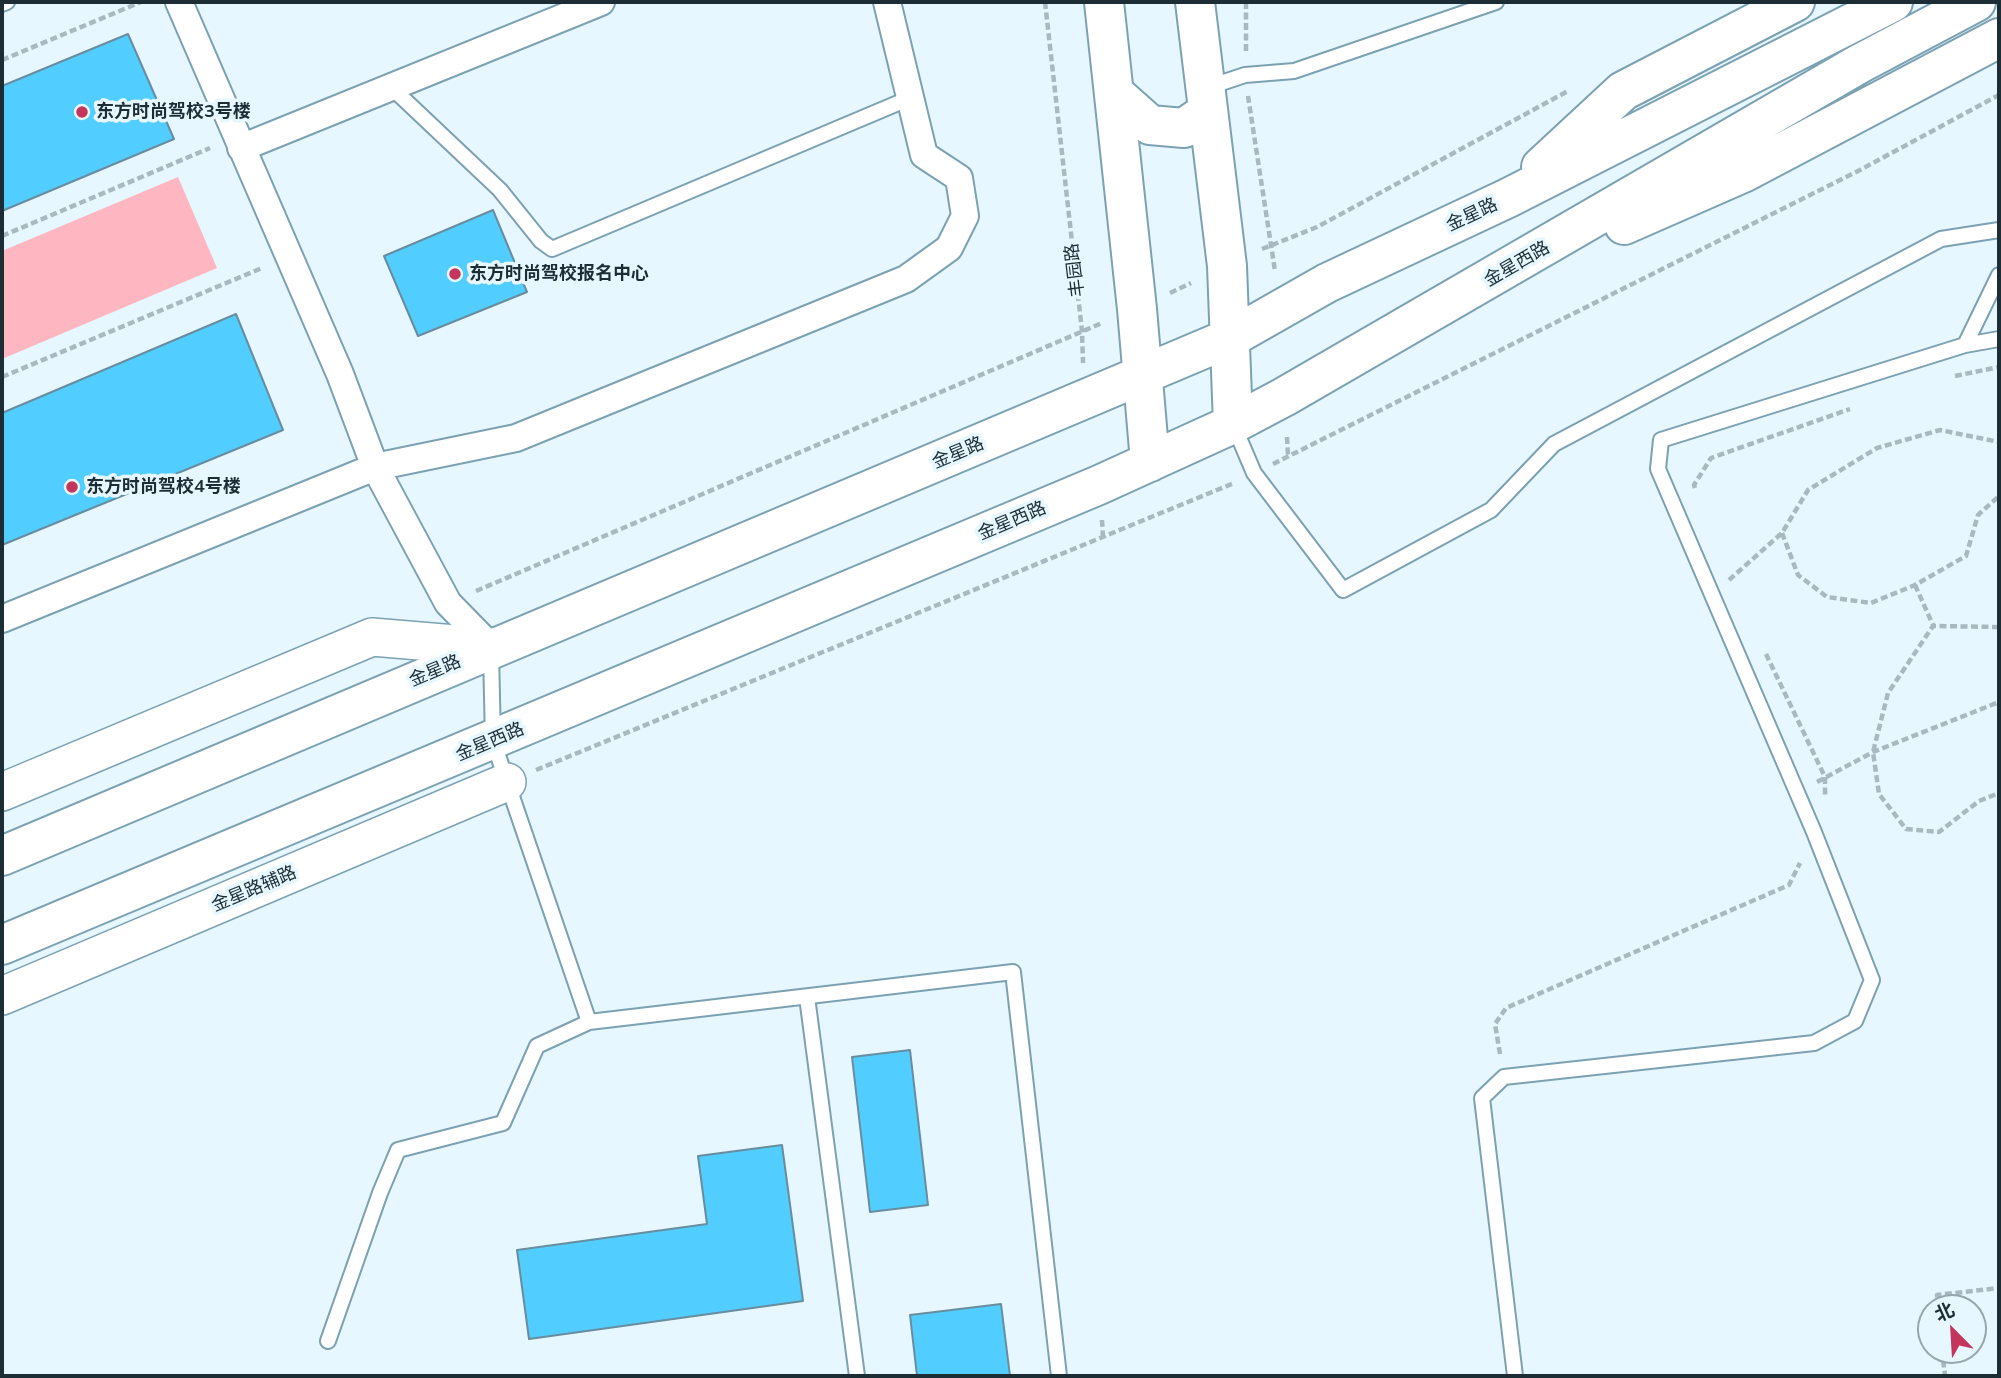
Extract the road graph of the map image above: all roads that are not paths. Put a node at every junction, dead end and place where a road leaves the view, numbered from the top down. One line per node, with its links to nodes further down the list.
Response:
1 (7, 2): 11 (lane)
2 (601, 2): 13 (street)
3 (887, 2): 15 (street)
4 (1104, 2): 14 (main road)
5 (1195, 2): 16 (main road)
6 (1496, 2): 16 (lane)
7 (1795, 2): 18 (main road)
8 (1892, 2): 18 (main road, 金星路)
9 (1976, 2): 21 (main road, 金星西路)
10 (182, 3): 17 (street)
11 (2, 4)
12 (1999, 38): 21 (main road)
13 (391, 87): 15 (lane); 17 (street)
14 (1114, 93): 16 (main road); 25 (main road)
15 (910, 98): 28 (street)
16 (1206, 100): 22 (main road)
17 (238, 143): 28 (street)
18 (1508, 198): 22 (main road, 金星路)
19 (1999, 230): 26 (lane)
20 (1999, 275): 24 (lane)
21 (1458, 298): 26 (main road, 金星西路)
22 (1232, 337): 25 (main road, 金星路); 26 (main road)
23 (1999, 339): 24 (lane)
24 (1965, 345): 42 (lane)
25 (1143, 374): 27 (main road); 30 (main road, 金星路)
26 (1233, 424): 27 (main road, 金星西路)
27 (1150, 462): 31 (main road, 金星西路)
28 (375, 467): 29 (street); 30 (street)
29 (2, 619)
30 (491, 647): 31 (lane); 33 (street); 34 (main road, 金星路)
31 (492, 741): 32 (lane); 35 (main road, 金星西路)
32 (507, 782): 36 (street, 金星路辅路); 38 (lane)
33 (2, 792)
34 (2, 856)
35 (2, 945)
36 (2, 996)
37 (807, 997): 38 (lane); 40 (lane); 41 (lane)
38 (589, 1022): 39 (lane)
39 (328, 1341)
40 (857, 1376)
41 (1059, 1376)
42 (1515, 1376)

